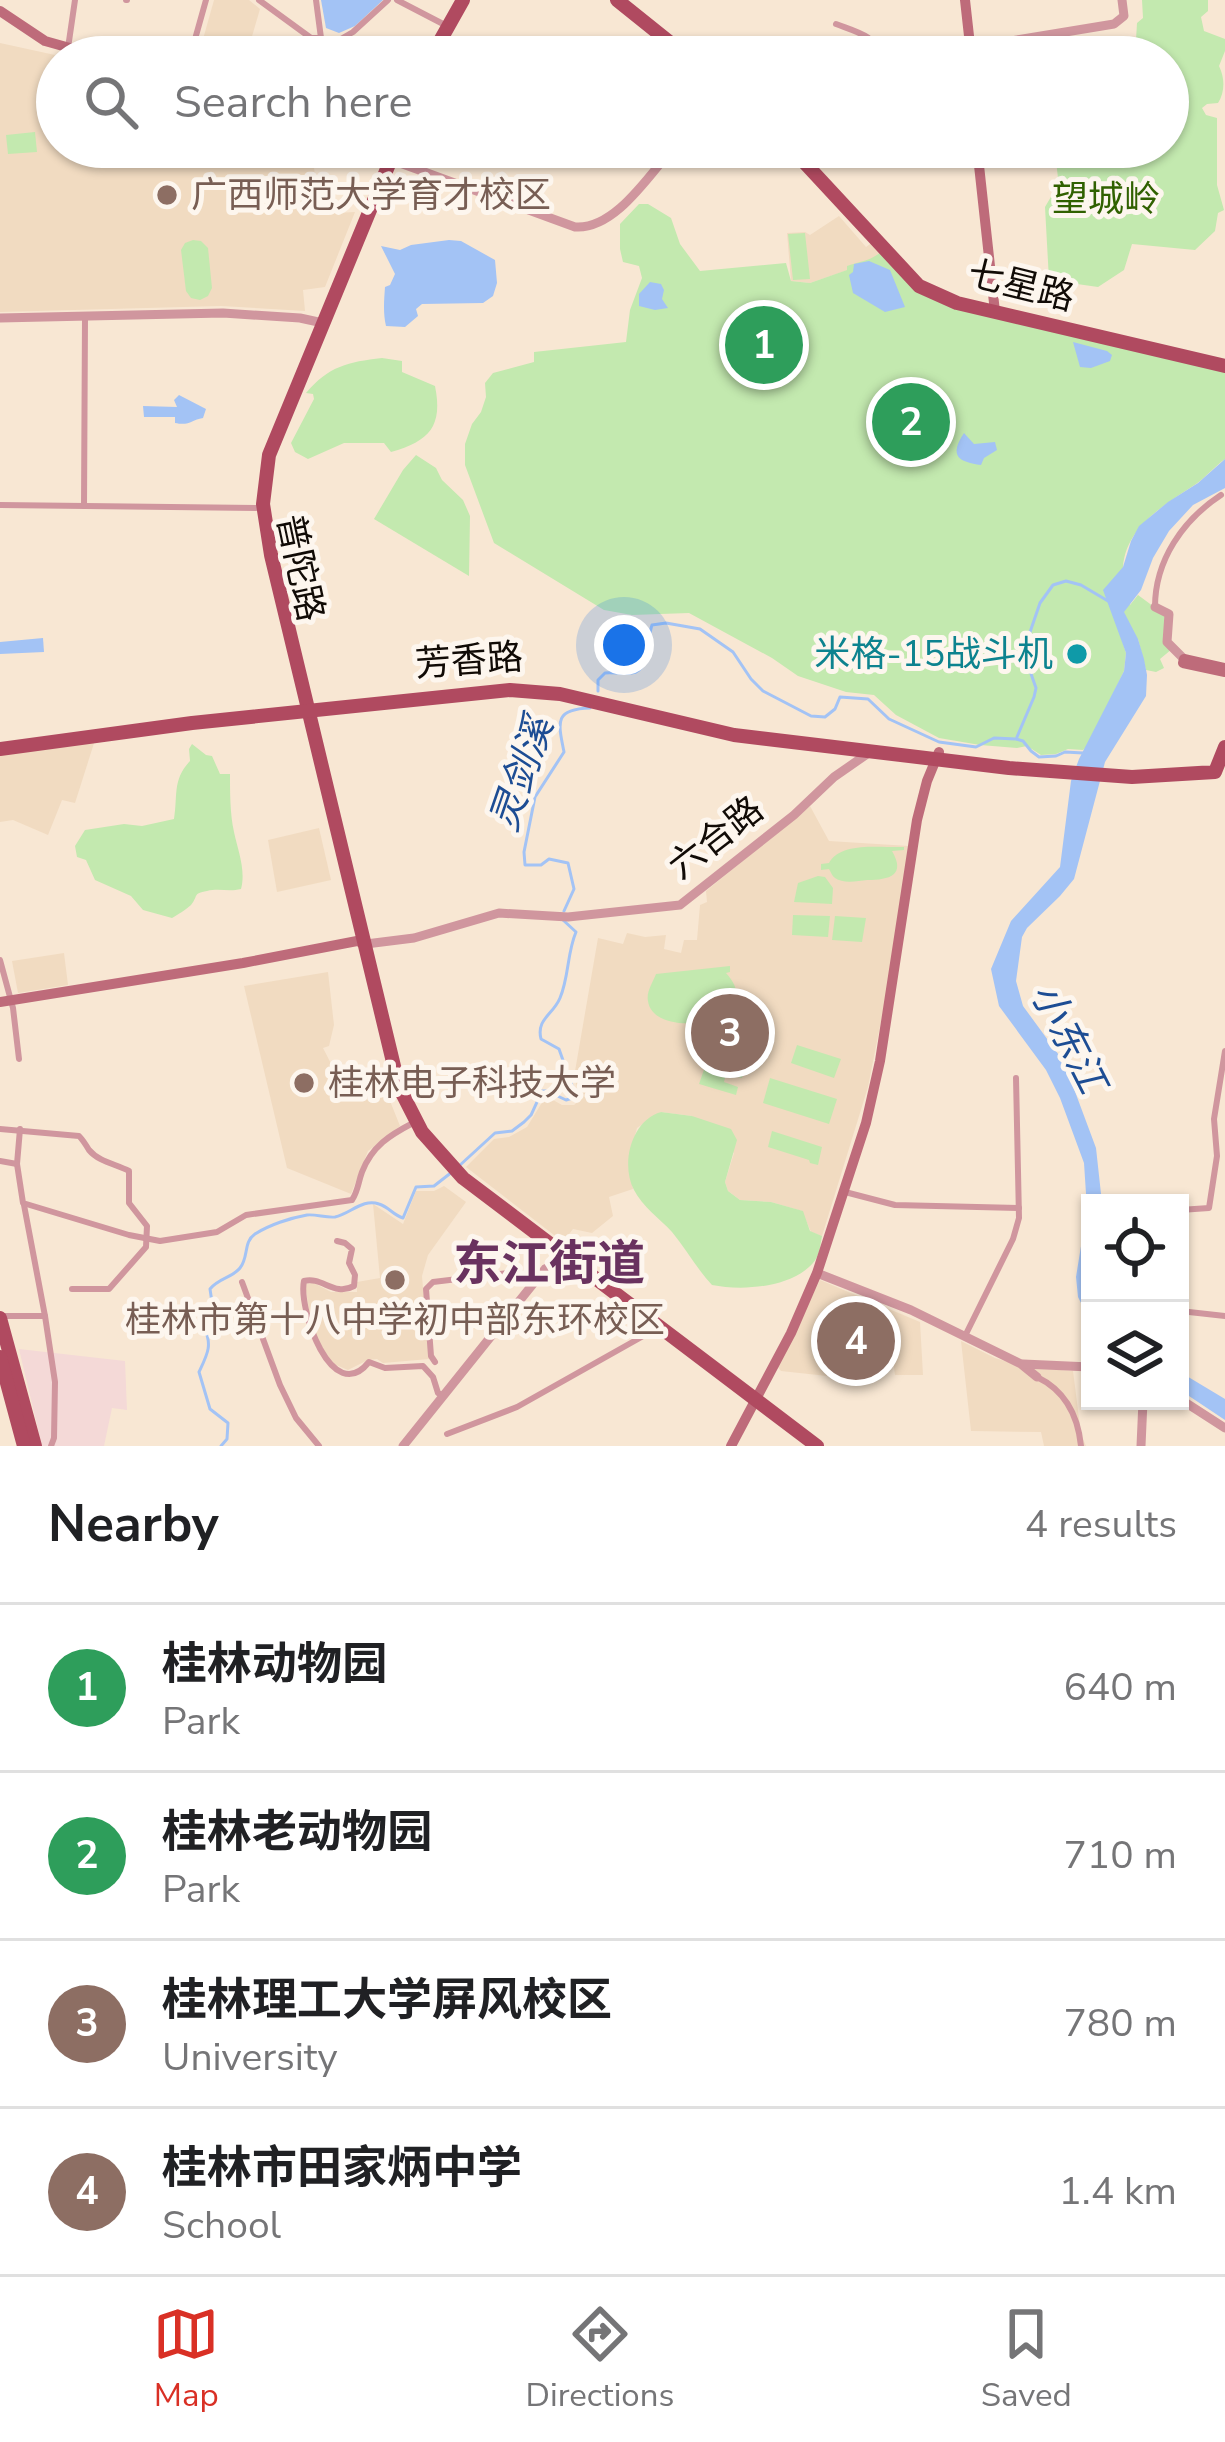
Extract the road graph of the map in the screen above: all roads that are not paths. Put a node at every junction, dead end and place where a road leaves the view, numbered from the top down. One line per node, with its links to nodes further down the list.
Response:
1 (75, 0): 16 (street)
2 (206, 0): 17 (street)
3 (259, 0): 18 (street)
4 (316, 0): 19 (street)
5 (388, 0): 20 (street)
6 (397, 0): 13 (street)
7 (458, 0): 13 (main road)
8 (617, 0): 22 (main road)
9 (963, 0): 25 (main road)
10 (1122, 0): 26 (street)
11 (634, 4): 23 (main road)
12 (0, 11): 15 (main road)
13 (444, 24): 21 (main road)
14 (836, 24): 24 (street)
15 (38, 36)
16 (70, 36)
17 (196, 36)
18 (307, 36)
19 (321, 36)
20 (346, 36)
21 (438, 36)
22 (664, 36)
23 (669, 36)
24 (865, 36)
25 (966, 36)
26 (1057, 36)
27 (384, 168): 36 (main road, 普陀路)
28 (428, 168): 29 (street)
29 (655, 168)
30 (813, 168): 33 (main road, 七星路)
31 (814, 168): 33 (main road, 七星路)
32 (979, 168): 33 (main road)
33 (995, 308): 37 (main road, 七星路)
34 (0, 318): 35 (street)
35 (85, 318): 36 (street); 40 (street)
36 (320, 322): 41 (main road, 普陀路); 45 (main road, 普陀路)
37 (1225, 364)
38 (1221, 495): 42 (street)
39 (0, 506): 40 (street)
40 (84, 506): 41 (street)
41 (256, 508): 45 (main road, 普陀路)
42 (1155, 607): 43 (street)
43 (1184, 661): 44 (main road)
44 (1225, 670)
45 (306, 708): 46 (main road, 芳香路); 48 (main road, 芳香路); 51 (main road, 普陀路)
46 (0, 747)
47 (1225, 747): 50 (main road)
48 (873, 749): 49 (main road, 芳香路); 51 (street, 六合路)
49 (938, 755): 50 (main road); 63 (main road)
50 (1221, 769)
51 (360, 944): 53 (main road, 六合路); 57 (main road); 62 (main road)
52 (0, 960): 53 (street)
53 (5, 1003): 55 (street)
54 (1225, 1051): 66 (street)
55 (19, 1059)
56 (1016, 1078): 65 (street)
57 (413, 1123): 62 (main road); 67 (street)
58 (0, 1129): 59 (street)
59 (20, 1129): 61 (street); 67 (street)
60 (0, 1161): 61 (street)
61 (17, 1164): 64 (street)
62 (452, 1171): 69 (main road)
63 (845, 1192): 65 (street); 70 (main road)
64 (23, 1203): 67 (street); 75 (street)
65 (1019, 1208): 79 (street)
66 (1189, 1209)
67 (147, 1239): 73 (street)
68 (337, 1240): 85 (street)
69 (567, 1260): 72 (street); 78 (main road)
70 (817, 1273): 79 (street); 86 (main road)
71 (242, 1282): 94 (street)
72 (531, 1286): 81 (street); 85 (street)
73 (72, 1289)
74 (1189, 1312): 76 (street)
75 (45, 1316): 77 (street); 93 (street)
76 (1225, 1316)
77 (3, 1317): 92 (main road)
78 (654, 1326): 86 (main road); 90 (street)
79 (964, 1336): 82 (street)
80 (0, 1357): 91 (main road)
81 (435, 1362)
82 (1021, 1364): 83 (street); 84 (street)
83 (1081, 1367)
84 (1037, 1377): 98 (street)
85 (444, 1396): 95 (street)
86 (754, 1399): 96 (main road); 97 (main road)
87 (1189, 1405): 89 (street)
88 (1140, 1410): 99 (street)
89 (1225, 1428)
90 (447, 1434)
91 (24, 1446)
92 (35, 1446)
93 (51, 1446)
94 (319, 1446)
95 (404, 1446)
96 (731, 1446)
97 (814, 1446)
98 (1081, 1446)
99 (1138, 1446)

